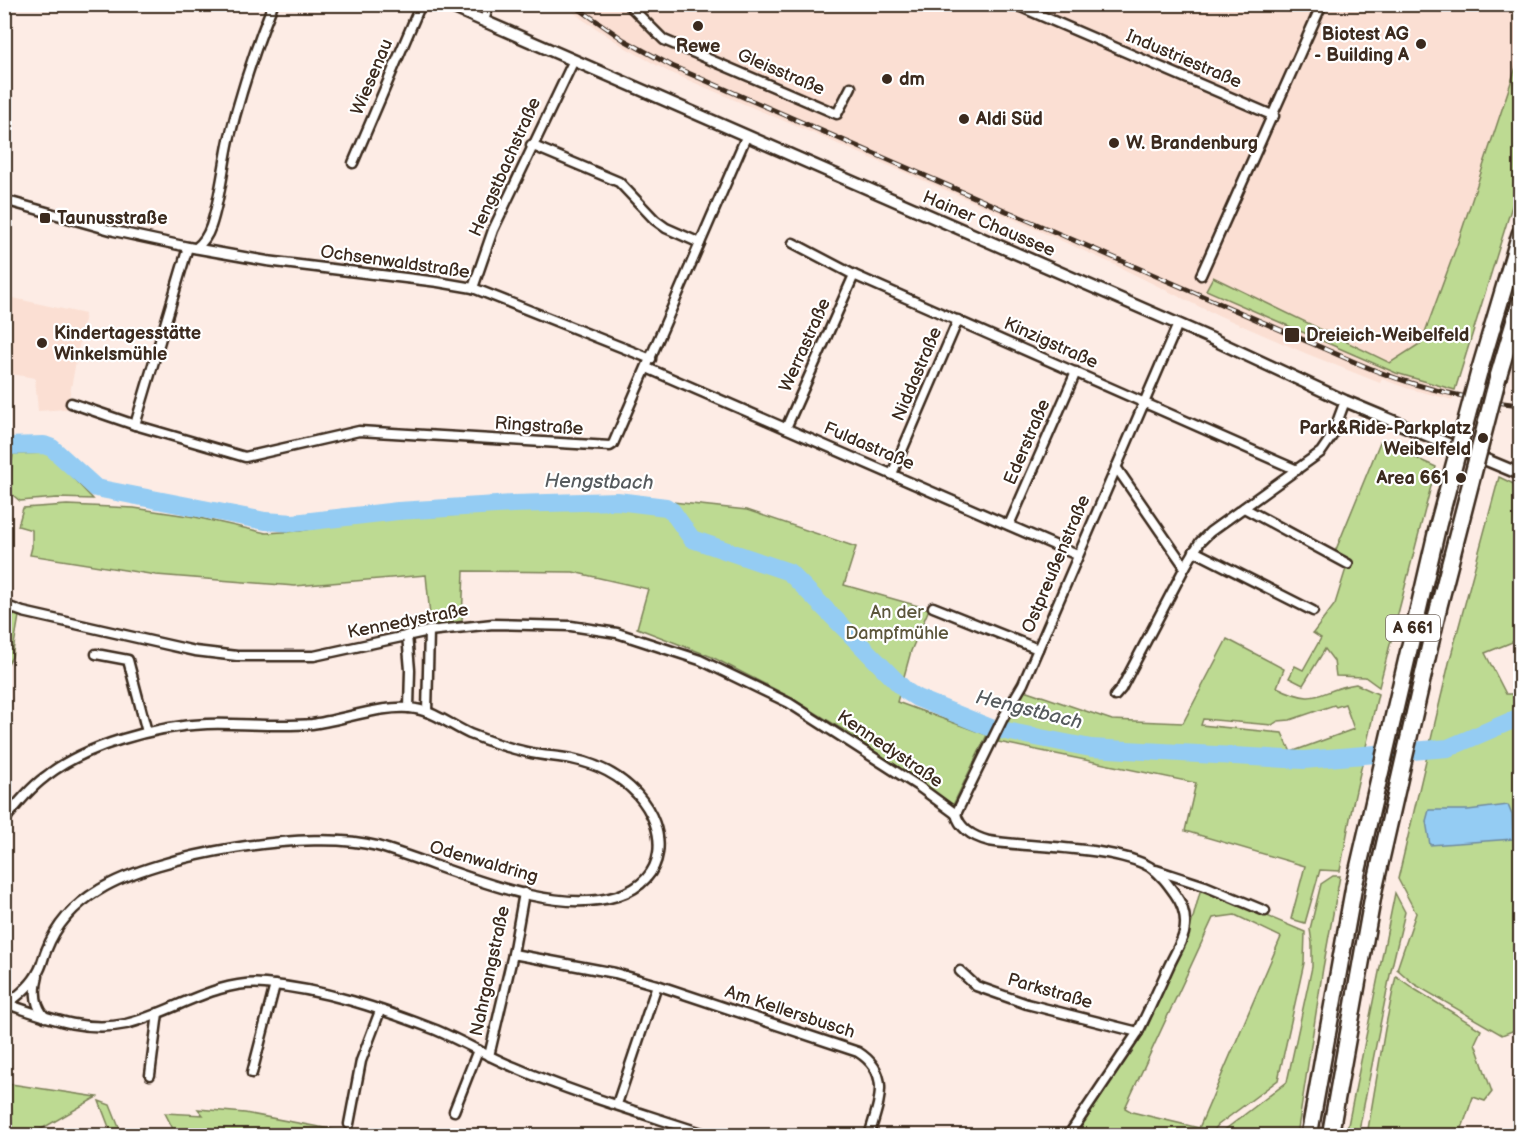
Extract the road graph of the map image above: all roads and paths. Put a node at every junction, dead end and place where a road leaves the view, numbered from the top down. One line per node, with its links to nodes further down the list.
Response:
1 (273, 4): 19 (street)
2 (422, 4): 14 (street, Wiesenau)
3 (445, 4): 8 (street, Hainer Chaussee)
4 (489, 4): 8 (street)
5 (628, 4): 10 (street, Gleisstraße)
6 (1014, 4): 11 (street, Industriestraße)
7 (1322, 4): 11 (street)
8 (484, 21): 9 (street, Hainer Chaussee)
9 (573, 62): 12 (street, Hainer Chaussee); 13 (street, Hengstbachstraße)
10 (851, 87)
11 (1274, 116): 21 (street)
12 (746, 137): 17 (street, Ringstraße); 25 (street, Hainer Chaussee)
13 (531, 145): 17 (street); 22 (street, Hengstbachstraße)
14 (353, 164)
15 (4, 200): 19 (street)
16 (1521, 234): 79 (highway, A 661, bridge)
17 (700, 243): 26 (street, Ringstraße)
18 (793, 243): 20 (street, Kinzigstraße)
19 (192, 248): 22 (street, Ochsenwaldstraße); 31 (street)
20 (854, 275): 24 (street, Kinzigstraße); 32 (street, Werrastraße)
21 (1201, 275)
22 (473, 288): 26 (street, Ochsenwaldstraße)
23 (1521, 303): 80 (highway, A 661, bridge)
24 (958, 320): 27 (street, Kinzigstraße); 35 (street, Niddastraße)
25 (1178, 324): 28 (street, Hainer Chaussee); 29 (street, Ostpreußenstraße)
26 (649, 363): 31 (street, Ringstraße); 32 (street, Fuldastraße)
27 (1076, 372): 29 (street, Kinzigstraße); 38 (street, Ederstraße)
28 (1345, 401): 34 (street); 36 (street, Hainer Chaussee)
29 (1143, 402): 33 (street, Ostpreußenstraße); 34 (street, Kinzigstraße)
30 (71, 403): 31 (street, Ringstraße)
31 (135, 425)
32 (786, 428): 35 (street, Fuldastraße)
33 (1116, 467): 40 (street, Ostpreußenstraße); 42 (street)
34 (1297, 471): 37 (street)
35 (892, 474): 38 (street, Fuldastraße)
36 (1521, 474)
37 (1244, 508): 39 (street); 41 (street)
38 (1009, 525): 40 (street, Fuldastraße)
39 (1194, 551): 42 (street); 45 (street)
40 (1077, 555): 48 (street, Ostpreußenstraße)
41 (1348, 564)
42 (1185, 567): 50 (street)
43 (4, 605): 47 (street, Kennedystraße)
44 (933, 607): 48 (street)
45 (1312, 611)
46 (429, 631): 47 (street, Kennedystraße); 52 (street); 54 (street, Kennedystraße)
47 (407, 635): 51 (street)
48 (1038, 650): 54 (street, Ostpreußenstraße)
49 (96, 654): 53 (street)
50 (1115, 696)
51 (409, 708): 52 (street, Odenwaldring); 53 (street, Odenwaldring)
52 (427, 712): 57 (street, Odenwaldring)
53 (147, 732): 55 (street, Odenwaldring)
54 (956, 814): 56 (street, Kennedystraße)
55 (4, 821)
56 (1153, 869): 58 (street, Kennedystraße); 68 (street)
57 (524, 893): 59 (street, Nahrgangstraße); 61 (street, Odenwaldring)
58 (1265, 911)
59 (513, 954): 62 (street, Am Kellersbusch); 70 (street, Nahrgangstraße)
60 (960, 971): 68 (street, Parkstraße)
61 (38, 973): 64 (street, Odenwaldring); 67 (street, Odenwaldring)
62 (657, 984): 73 (street); 77 (street, Am Kellersbusch)
63 (275, 985): 65 (street); 66 (street); 71 (street)
64 (6, 1004): 67 (street)
65 (380, 1011): 69 (street); 75 (street)
66 (158, 1014): 67 (street); 72 (street)
67 (45, 1017)
68 (1137, 1032): 78 (street)
69 (478, 1050): 70 (street); 74 (street)
70 (489, 1056): 73 (street)
71 (252, 1073)
72 (150, 1076)
73 (617, 1104): 76 (street)
74 (454, 1111)
75 (349, 1124)
76 (711, 1136)
77 (869, 1136)
78 (1068, 1136)
79 (1310, 1136)
80 (1330, 1136)

